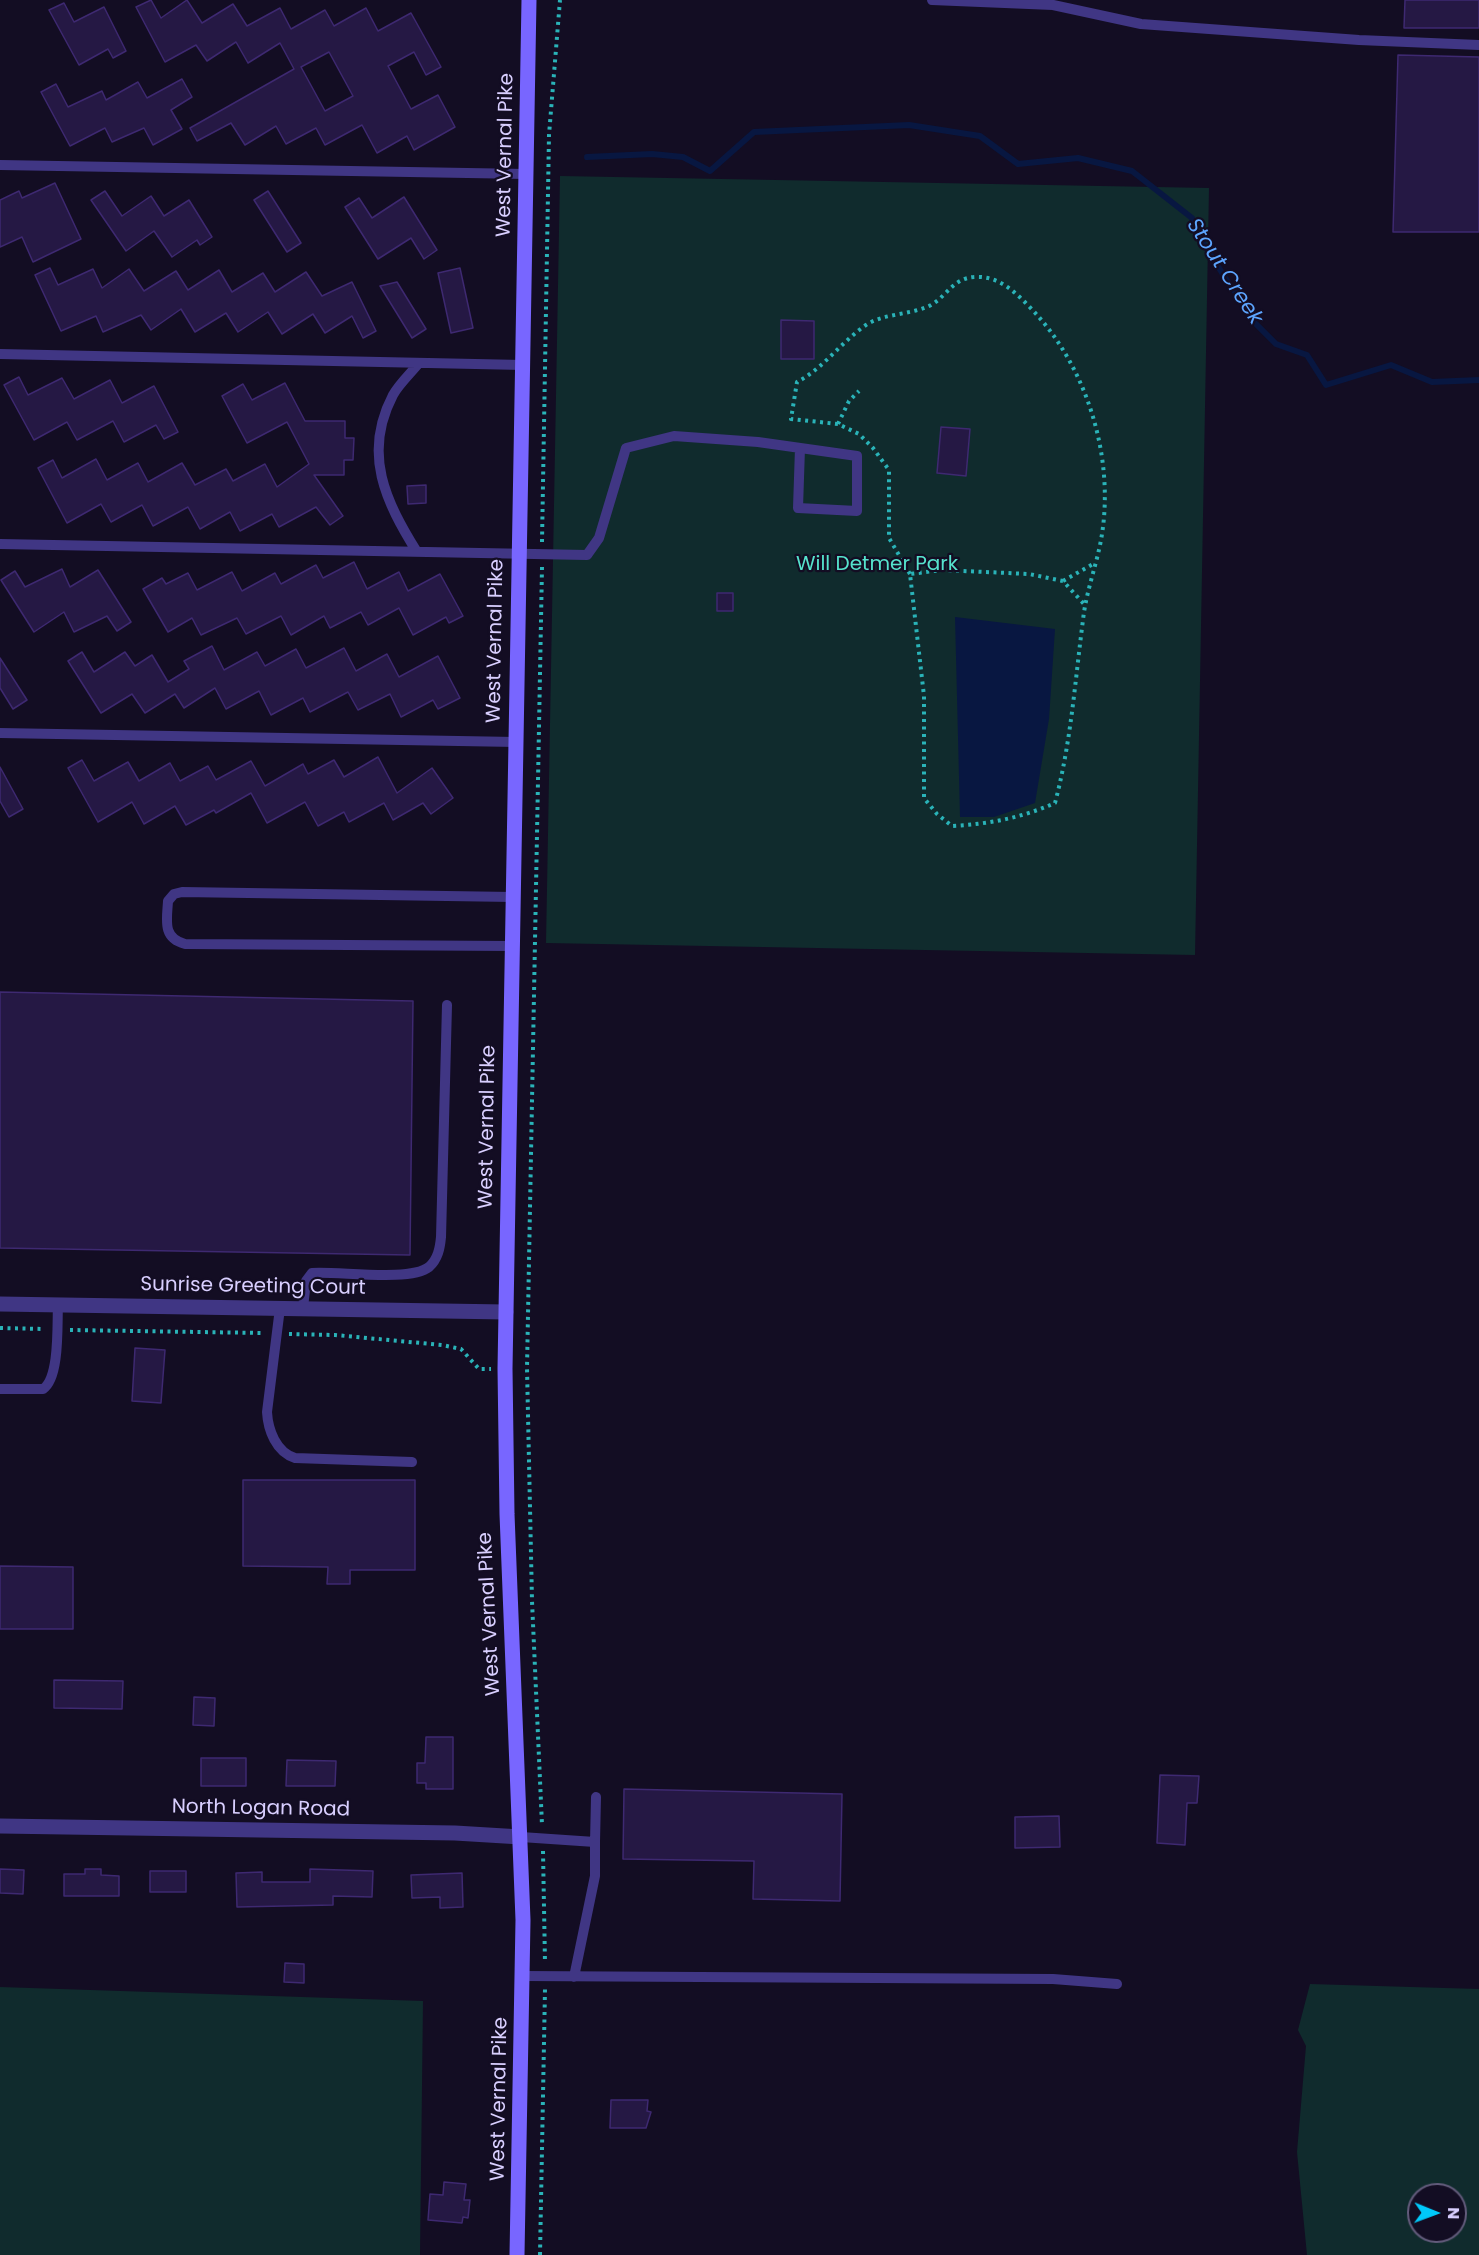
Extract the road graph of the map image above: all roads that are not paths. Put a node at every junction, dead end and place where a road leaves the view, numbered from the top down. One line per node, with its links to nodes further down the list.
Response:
1 (530, 0): 6 (main road, West Vernal Pike)
2 (932, 0): 3 (lane)
3 (1053, 3): 4 (lane)
4 (1479, 45)
5 (0, 165): 6 (lane)
6 (526, 174): 9 (main road, West Vernal Pike)
7 (0, 354): 8 (lane)
8 (419, 363): 9 (lane); 12 (lane)
9 (522, 365): 13 (main road, West Vernal Pike)
10 (800, 448): 10 (lane); 13 (lane)
11 (0, 544): 12 (lane)
12 (417, 552): 13 (lane)
13 (519, 553): 15 (main road, West Vernal Pike)
14 (0, 733): 15 (lane)
15 (516, 742): 16 (main road, West Vernal Pike)
16 (513, 897): 17 (main road, West Vernal Pike); 17 (lane)
17 (512, 946): 23 (main road, West Vernal Pike)
18 (447, 1005): 22 (lane)
19 (0, 1304): 20 (street, Sunrise Greeting Court)
20 (58, 1304): 21 (street, Sunrise Greeting Court); 24 (lane)
21 (280, 1308): 22 (street, Sunrise Greeting Court); 25 (lane)
22 (303, 1308): 23 (street, Sunrise Greeting Court)
23 (506, 1312): 28 (main road, West Vernal Pike)
24 (0, 1389)
25 (412, 1462)
26 (596, 1797): 29 (lane)
27 (0, 1826): 28 (street, North Logan Road)
28 (521, 1837): 29 (lane); 30 (main road, West Vernal Pike)
29 (595, 1842): 31 (lane)
30 (523, 1976): 31 (lane); 33 (main road, West Vernal Pike)
31 (574, 1977): 32 (lane)
32 (1117, 1984)
33 (518, 2255)

